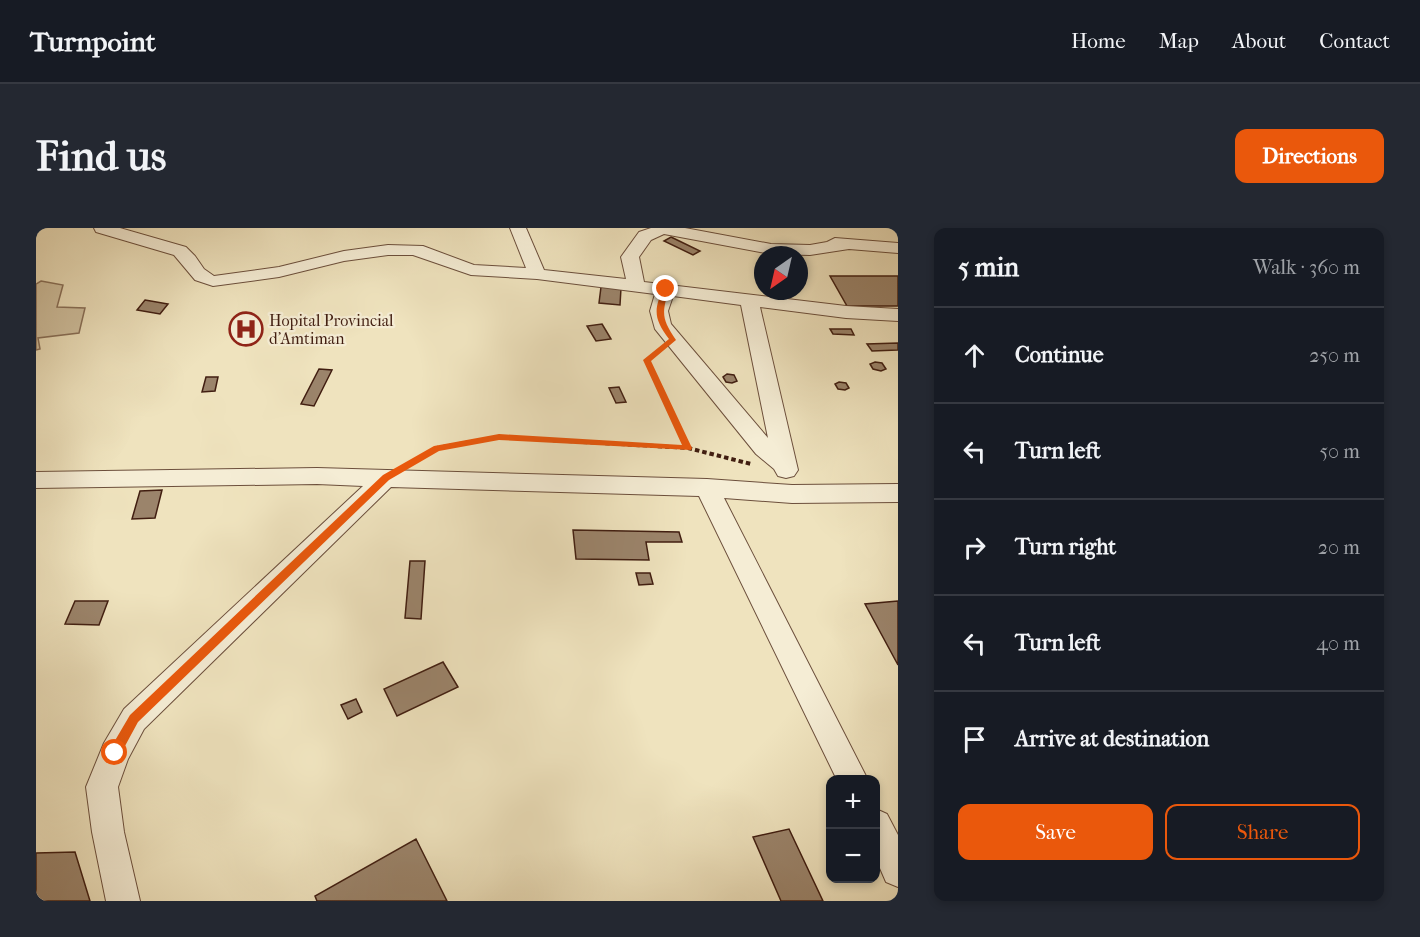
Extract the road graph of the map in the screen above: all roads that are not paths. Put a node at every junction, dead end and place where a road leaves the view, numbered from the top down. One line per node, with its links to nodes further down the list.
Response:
1 (102, 228): 7 (street)
2 (518, 228): 7 (street)
3 (752, 228): 5 (street)
4 (662, 229): 5 (street); 8 (street)
5 (850, 244): 6 (street)
6 (898, 249)
7 (537, 274): 8 (street)
8 (636, 286): 9 (street)
9 (666, 289): 10 (street); 12 (street)
10 (749, 300): 11 (street); 12 (street)
11 (898, 315)
12 (788, 477): 15 (street); 16 (street)
13 (386, 478): 14 (street); 15 (street); 20 (street)
14 (36, 480)
15 (707, 488): 17 (street)
16 (898, 493)
17 (850, 775)
18 (878, 829): 19 (street)
19 (898, 870)
20 (123, 901)

